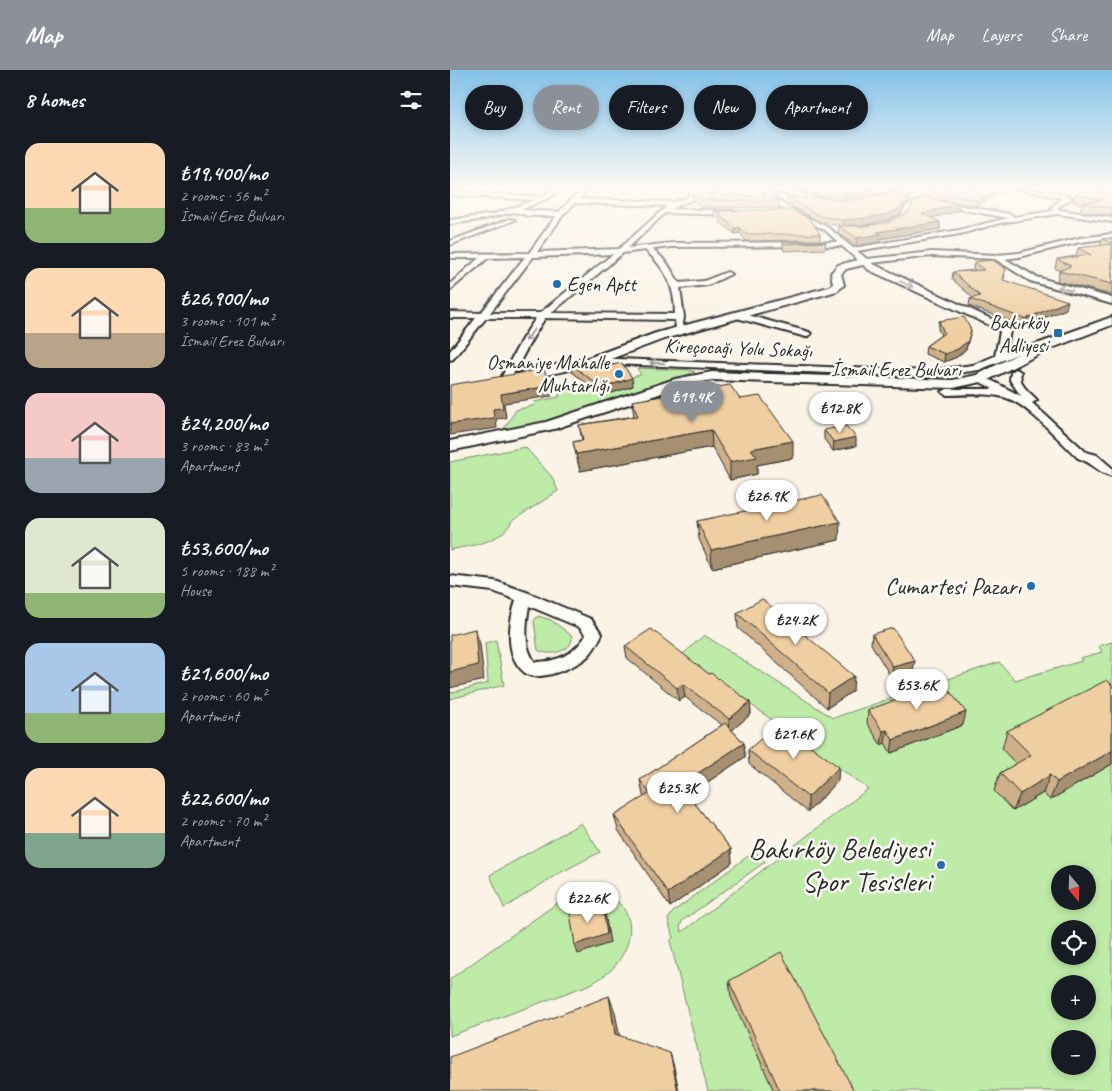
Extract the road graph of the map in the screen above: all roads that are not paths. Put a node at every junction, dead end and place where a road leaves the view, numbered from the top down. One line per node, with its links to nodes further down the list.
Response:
1 (468, 236): 7 (street)
2 (546, 236): 14 (street)
3 (637, 236): 11 (street)
4 (834, 236): 8 (street)
5 (938, 236): 10 (street)
6 (1112, 236): 15 (street)
7 (450, 243)
8 (843, 244): 9 (street); 10 (street)
9 (646, 248): 11 (street); 18 (street)
10 (852, 250): 16 (street)
11 (621, 251): 14 (street); 22 (street)
12 (450, 256): 13 (street)
13 (486, 256): 14 (street); 19 (street)
14 (530, 256): 23 (street)
15 (997, 257): 16 (street); 20 (street, one-way to 15)
16 (863, 262): 24 (street); 32 (street, one-way to 32)
17 (727, 274): 18 (street)
18 (676, 286): 25 (street)
19 (450, 288)
20 (1112, 301)
21 (450, 315): 23 (street)
22 (543, 315): 23 (street); 25 (street); 35 (street, one-way to 35)
23 (481, 316): 31 (street)
24 (740, 316): 28 (street); 29 (street)
25 (680, 317): 28 (street)
26 (1112, 321): 30 (street, İsmail Erez Bulvarı)
27 (1112, 328): 34 (street, İsmail Erez Bulvarı)
28 (679, 332): 33 (street)
29 (806, 334)
30 (1049, 344): 32 (street, Kireçocağı Yolu Sokağı); 36 (street, İsmail Erez Bulvarı)
31 (450, 357)
32 (1000, 357): 33 (street, Kireçocağı Yolu Sokağı, one-way to 33)
33 (592, 361): 35 (street)
34 (1016, 372): 36 (street, İsmail Erez Bulvarı); 39 (street)
35 (500, 380)
36 (986, 380): 37 (street, İsmail Erez Bulvarı); 38 (street); 39 (street); 40 (street, İsmail Erez Bulvarı)
37 (947, 392): 38 (street); 41 (street, İsmail Erez Bulvarı)
38 (1019, 399): 42 (street)
39 (1033, 401): 42 (street)
40 (450, 446)
41 (450, 456)
42 (1093, 458): 43 (street)
43 (1111, 473)
44 (450, 580): 45 (street)
45 (524, 597): 45 (street)

